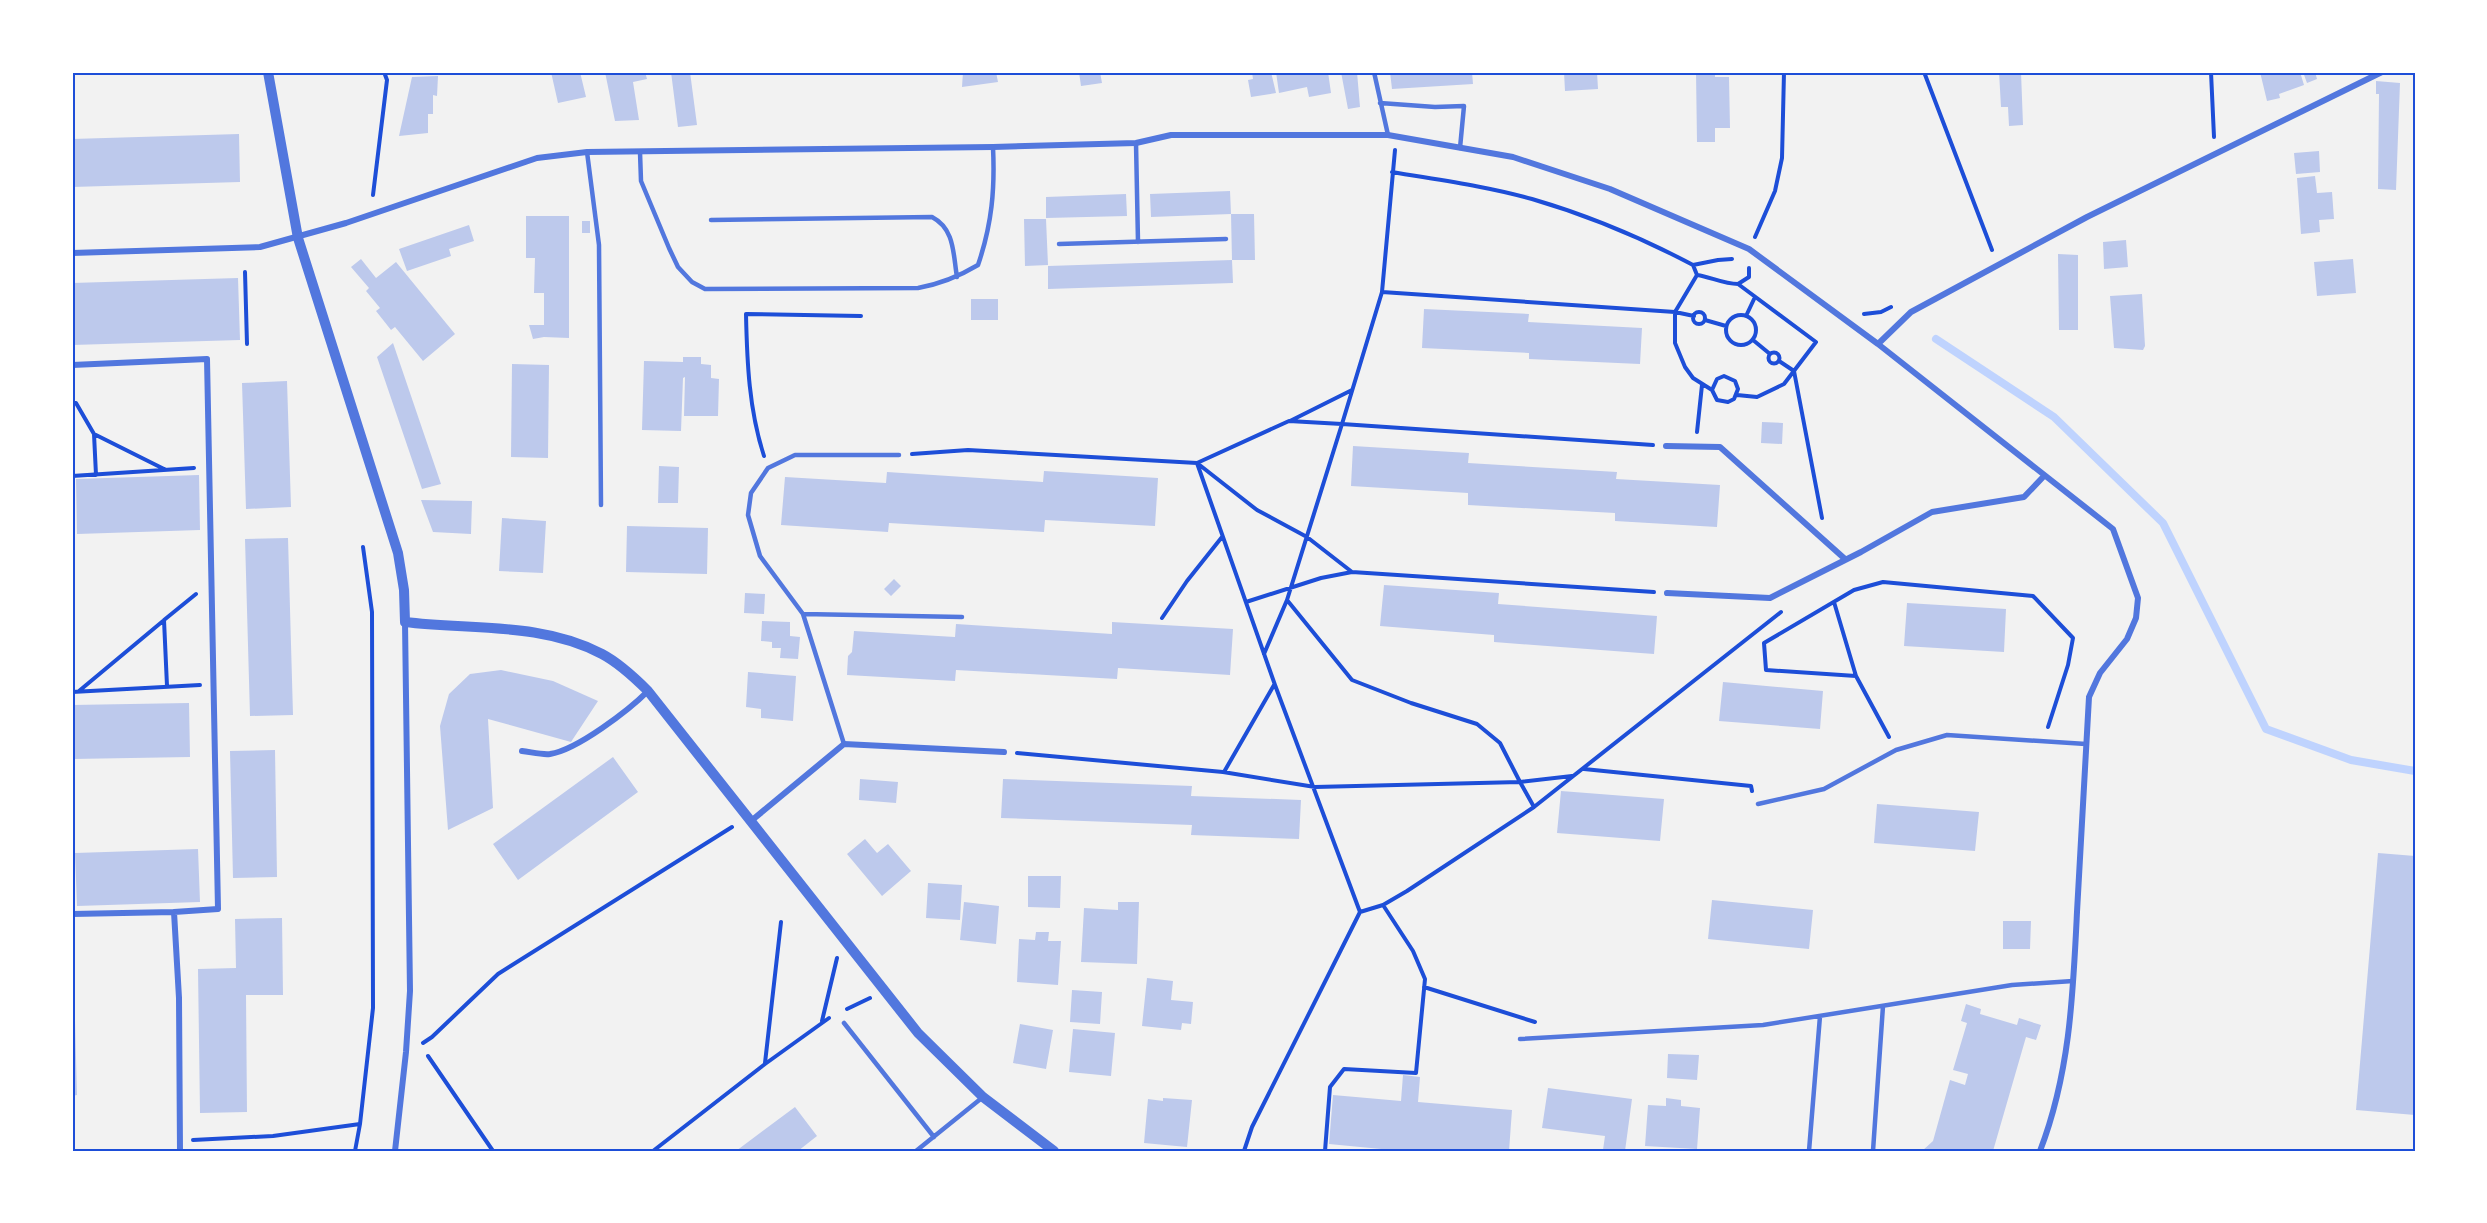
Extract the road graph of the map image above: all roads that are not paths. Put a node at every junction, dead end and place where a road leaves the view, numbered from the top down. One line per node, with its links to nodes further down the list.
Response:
1 (268, 72): 12 (street)
2 (1374, 72): 4 (lane)
3 (2382, 72): 18 (street)
4 (1380, 103): 5 (lane); 8 (lane)
5 (1388, 135): 6 (street); 8 (street)
6 (1136, 143): 7 (street); 14 (lane)
7 (993, 147): 10 (street); 17 (lane)
8 (1460, 148): 18 (street)
9 (587, 152): 10 (street); 12 (street); 23 (lane)
10 (640, 152): 17 (lane)
11 (711, 220): 17 (lane)
12 (298, 238): 16 (street); 28 (street)
13 (1226, 239): 14 (lane)
14 (1138, 242): 15 (lane)
15 (1059, 244)
16 (72, 253)
17 (957, 277)
18 (1878, 344): 22 (street)
19 (72, 365): 36 (street)
20 (1666, 446): 24 (street)
21 (899, 455): 26 (lane)
22 (2044, 476): 24 (street); 31 (street)
23 (601, 505)
24 (1845, 559): 25 (street)
25 (1667, 592)
26 (803, 614): 27 (lane); 30 (lane)
27 (962, 617)
28 (405, 622): 29 (street); 46 (street)
29 (648, 691): 32 (street); 35 (street)
30 (843, 744): 33 (street); 35 (street)
31 (2086, 744): 34 (lane); 38 (street)
32 (522, 751)
33 (1004, 752)
34 (1758, 804)
35 (751, 821): 43 (street)
36 (174, 912): 37 (street); 45 (street)
37 (72, 914)
38 (2073, 981): 39 (lane); 51 (street)
39 (1883, 1006): 40 (lane); 50 (lane)
40 (1820, 1016): 42 (lane); 49 (lane)
41 (844, 1023): 44 (lane)
42 (1520, 1039)
43 (983, 1097): 44 (lane); 48 (street)
44 (934, 1137): 47 (lane)
45 (180, 1151)
46 (395, 1151)
47 (916, 1151)
48 (1054, 1151)
49 (1809, 1151)
50 (1873, 1151)
51 (2040, 1151)

